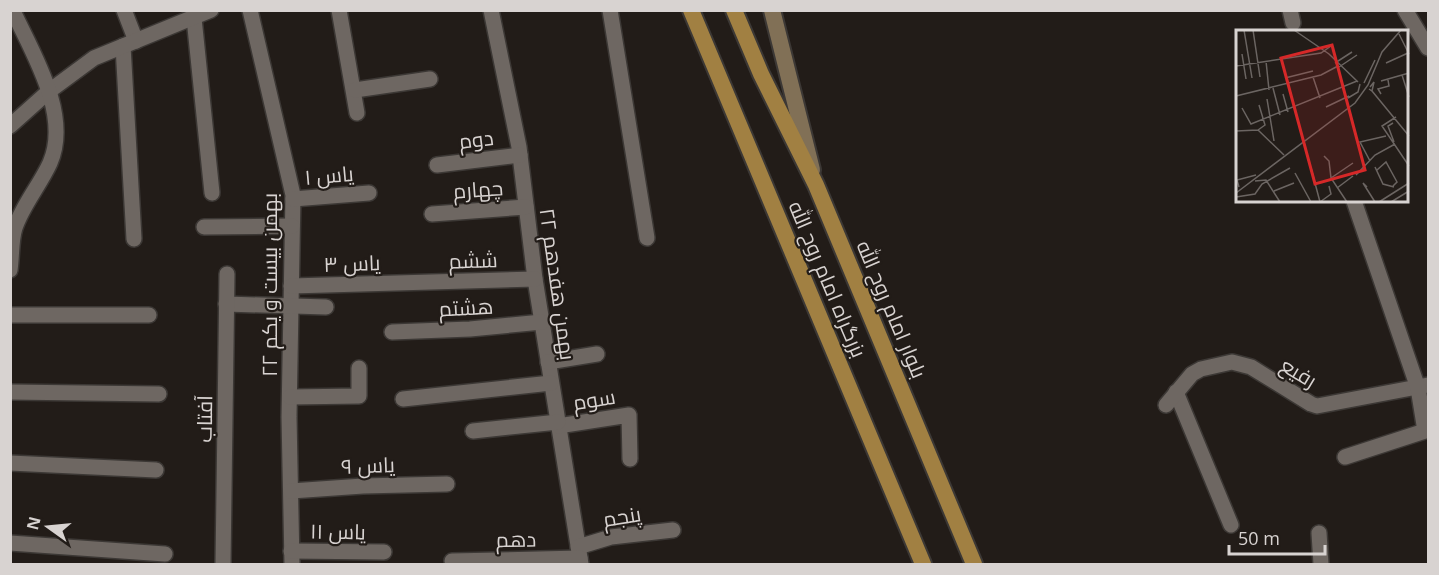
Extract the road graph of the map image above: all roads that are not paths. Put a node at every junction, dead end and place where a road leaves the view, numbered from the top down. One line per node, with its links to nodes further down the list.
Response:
1 (124, 10): 12 (street)
2 (250, 10): 24 (street, ۲۲ بهمن بیست و یکم)
3 (339, 10): 15 (street)
4 (491, 10): 19 (street, ۲۲ بهمن هفدهم)
5 (610, 10): 30 (street)
6 (691, 10): 73 (highway, بزرگراه امام روح الله)
7 (734, 10): 21 (highway, بلوار امام روح الله)
8 (1405, 10): 13 (street)
9 (13, 11): 16 (street)
10 (772, 11): 21 (main road)
11 (204, 13): 12 (street); 22 (street)
12 (130, 44): 16 (street); 31 (street)
13 (1428, 48)
14 (430, 79): 15 (street)
15 (355, 90): 17 (street)
16 (48, 92): 18 (street); 32 (street)
17 (357, 113)
18 (10, 126)
19 (520, 155): 20 (street, دوم); 26 (street, ۲۲ بهمن هفدهم)
20 (437, 165)
21 (816, 185): 74 (highway, بلوار امام روح الله)
22 (212, 193)
23 (369, 193): 24 (street, یاس ۱)
24 (293, 200): 28 (street, ۲۲ بهمن بیست و یکم)
25 (1354, 202): 48 (street)
26 (526, 207): 27 (street, چهارم); 34 (street, ۲۲ بهمن هفدهم)
27 (432, 213)
28 (292, 226): 29 (street); 36 (street, ۲۲ بهمن بیست و یکم)
29 (204, 227)
30 (647, 238)
31 (134, 239)
32 (10, 270)
33 (227, 274): 37 (street, آفتاب)
34 (534, 279): 35 (street, ششم); 42 (street, ۲۲ بهمن هفدهم)
35 (413, 283): 36 (street, یاس ۳)
36 (291, 286): 38 (street, ۲۲ بهمن بیست و یکم)
37 (226, 304): 38 (street); 72 (street, آفتاب)
38 (291, 307): 39 (street); 52 (street, ۲۲ بهمن بیست و یکم)
39 (326, 307)
40 (10, 315): 41 (street)
41 (149, 315)
42 (542, 322): 43 (street, هشتم); 45 (street, ۲۲ بهمن هفدهم)
43 (392, 332)
44 (597, 354): 45 (street)
45 (548, 362): 47 (street, ۲۲ بهمن هفدهم)
46 (359, 368): 52 (street)
47 (552, 383): 53 (street); 55 (street, ۲۲ بهمن هفدهم)
48 (1423, 387): 50 (street, رفیع); 57 (street)
49 (10, 392): 51 (street)
50 (1176, 392): 54 (street, رفیع); 63 (street)
51 (159, 394)
52 (290, 397): 62 (street, ۲۲ بهمن بیست و یکم)
53 (403, 399)
54 (1166, 405)
55 (558, 424): 56 (street); 58 (street, سوم); 69 (street, ۲۲ بهمن هفدهم)
56 (473, 431)
57 (1345, 457)
58 (630, 459)
59 (10, 463): 60 (street)
60 (156, 470)
61 (447, 484): 62 (street, یاس ۹)
62 (291, 491): 70 (street, ۲۲ بهمن بیست و یکم)
63 (1230, 525)
64 (673, 530): 69 (street, پنجم)
65 (1320, 533): 75 (street)
66 (10, 543): 68 (street)
67 (384, 552): 70 (street, یاس ۱۱)
68 (165, 554)
69 (580, 557): 71 (street, دهم)
70 (292, 558)
71 (452, 561)
72 (223, 564)
73 (923, 564)
74 (974, 564)
75 (1321, 564)

